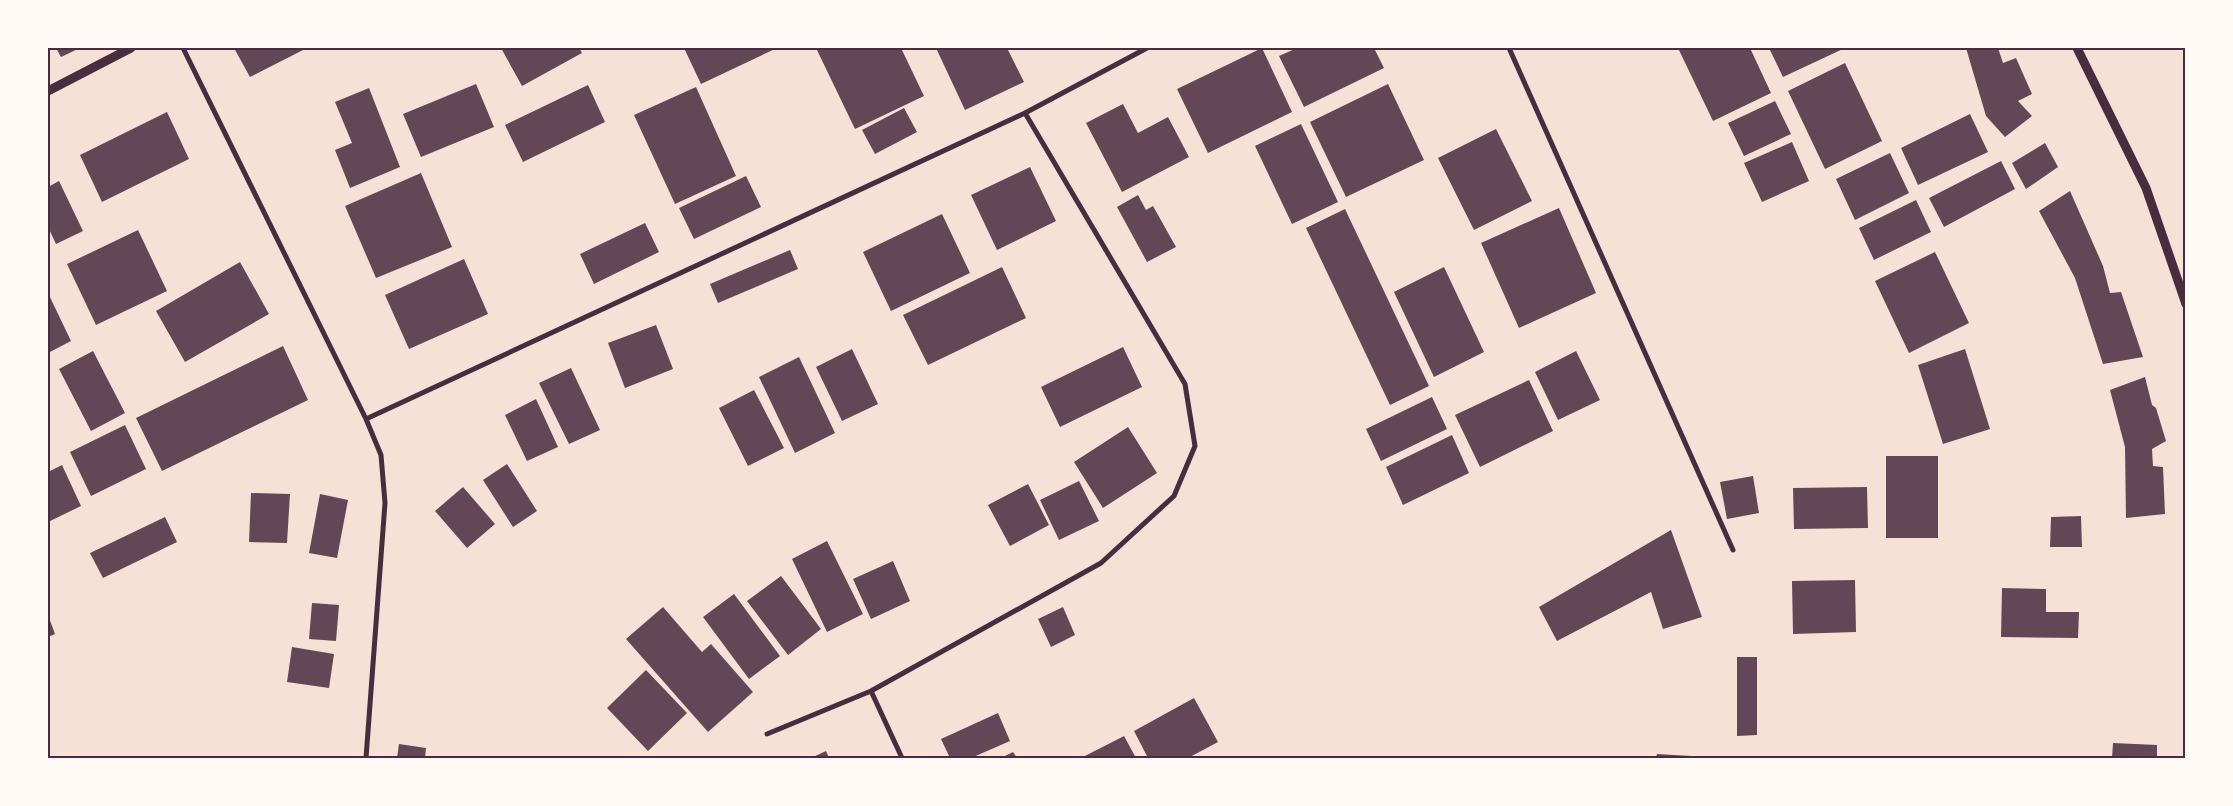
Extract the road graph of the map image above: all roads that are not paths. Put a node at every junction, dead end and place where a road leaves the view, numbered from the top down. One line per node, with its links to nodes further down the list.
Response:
1 (131, 48): 6 (street)
2 (183, 48): 9 (street)
3 (1147, 48): 7 (street)
4 (1509, 48): 10 (street)
5 (2077, 48): 8 (street)
6 (48, 91)
7 (1025, 113): 9 (street); 11 (street)
8 (2186, 304)
9 (366, 418): 13 (street)
10 (1733, 550)
11 (871, 691): 12 (street); 14 (street)
12 (767, 734)
13 (366, 758)
14 (902, 758)

